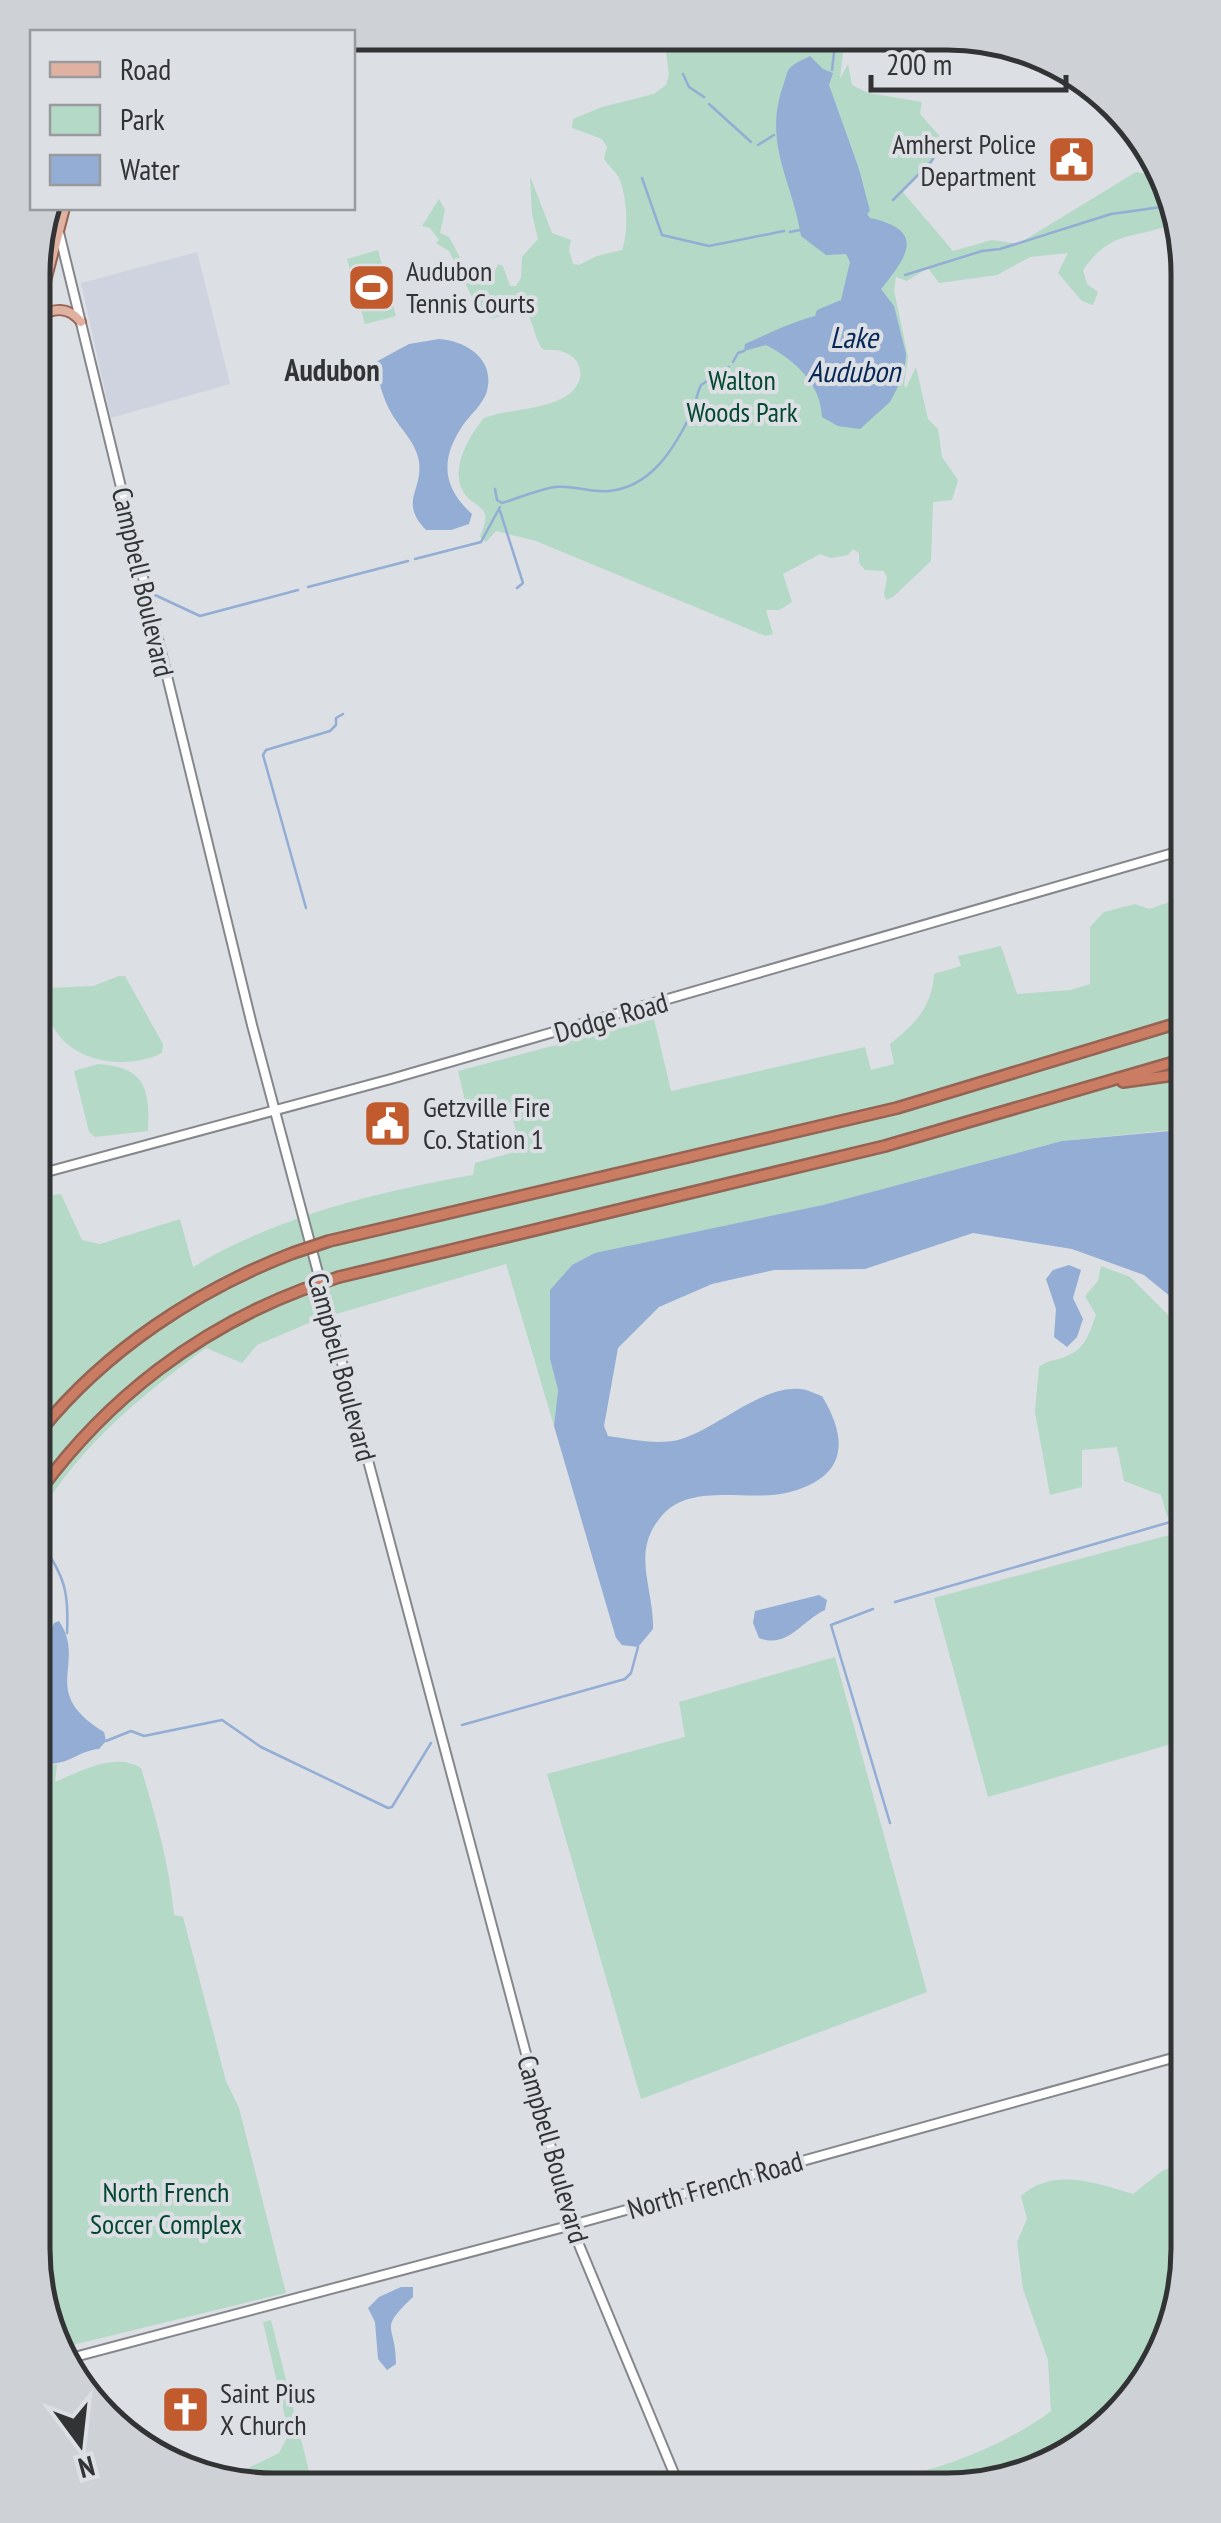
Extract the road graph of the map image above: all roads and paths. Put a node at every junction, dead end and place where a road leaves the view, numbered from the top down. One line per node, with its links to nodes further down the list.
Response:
1 (65, 210): 3 (main road)
2 (57, 221): 3 (main road, Campbell Boulevard)
3 (60, 235): 4 (main road); 6 (main road, Campbell Boulevard)
4 (50, 271)
5 (50, 311): 6 (main road)
6 (82, 322): 12 (main road, Campbell Boulevard)
7 (1171, 854): 12 (main road, Dodge Road)
8 (1171, 1023): 14 (highway, bridge)
9 (1171, 1063): 11 (highway)
10 (1171, 1075): 11 (highway)
11 (1085, 1088): 15 (highway, bridge)
12 (276, 1111): 13 (main road, Dodge Road); 17 (main road, Campbell Boulevard)
13 (50, 1171)
14 (50, 1420)
15 (50, 1478)
16 (1171, 2058): 17 (main road, North French Road)
17 (572, 2225): 18 (main road, North French Road); 19 (main road, Campbell Boulevard)
18 (78, 2356)
19 (674, 2473)

